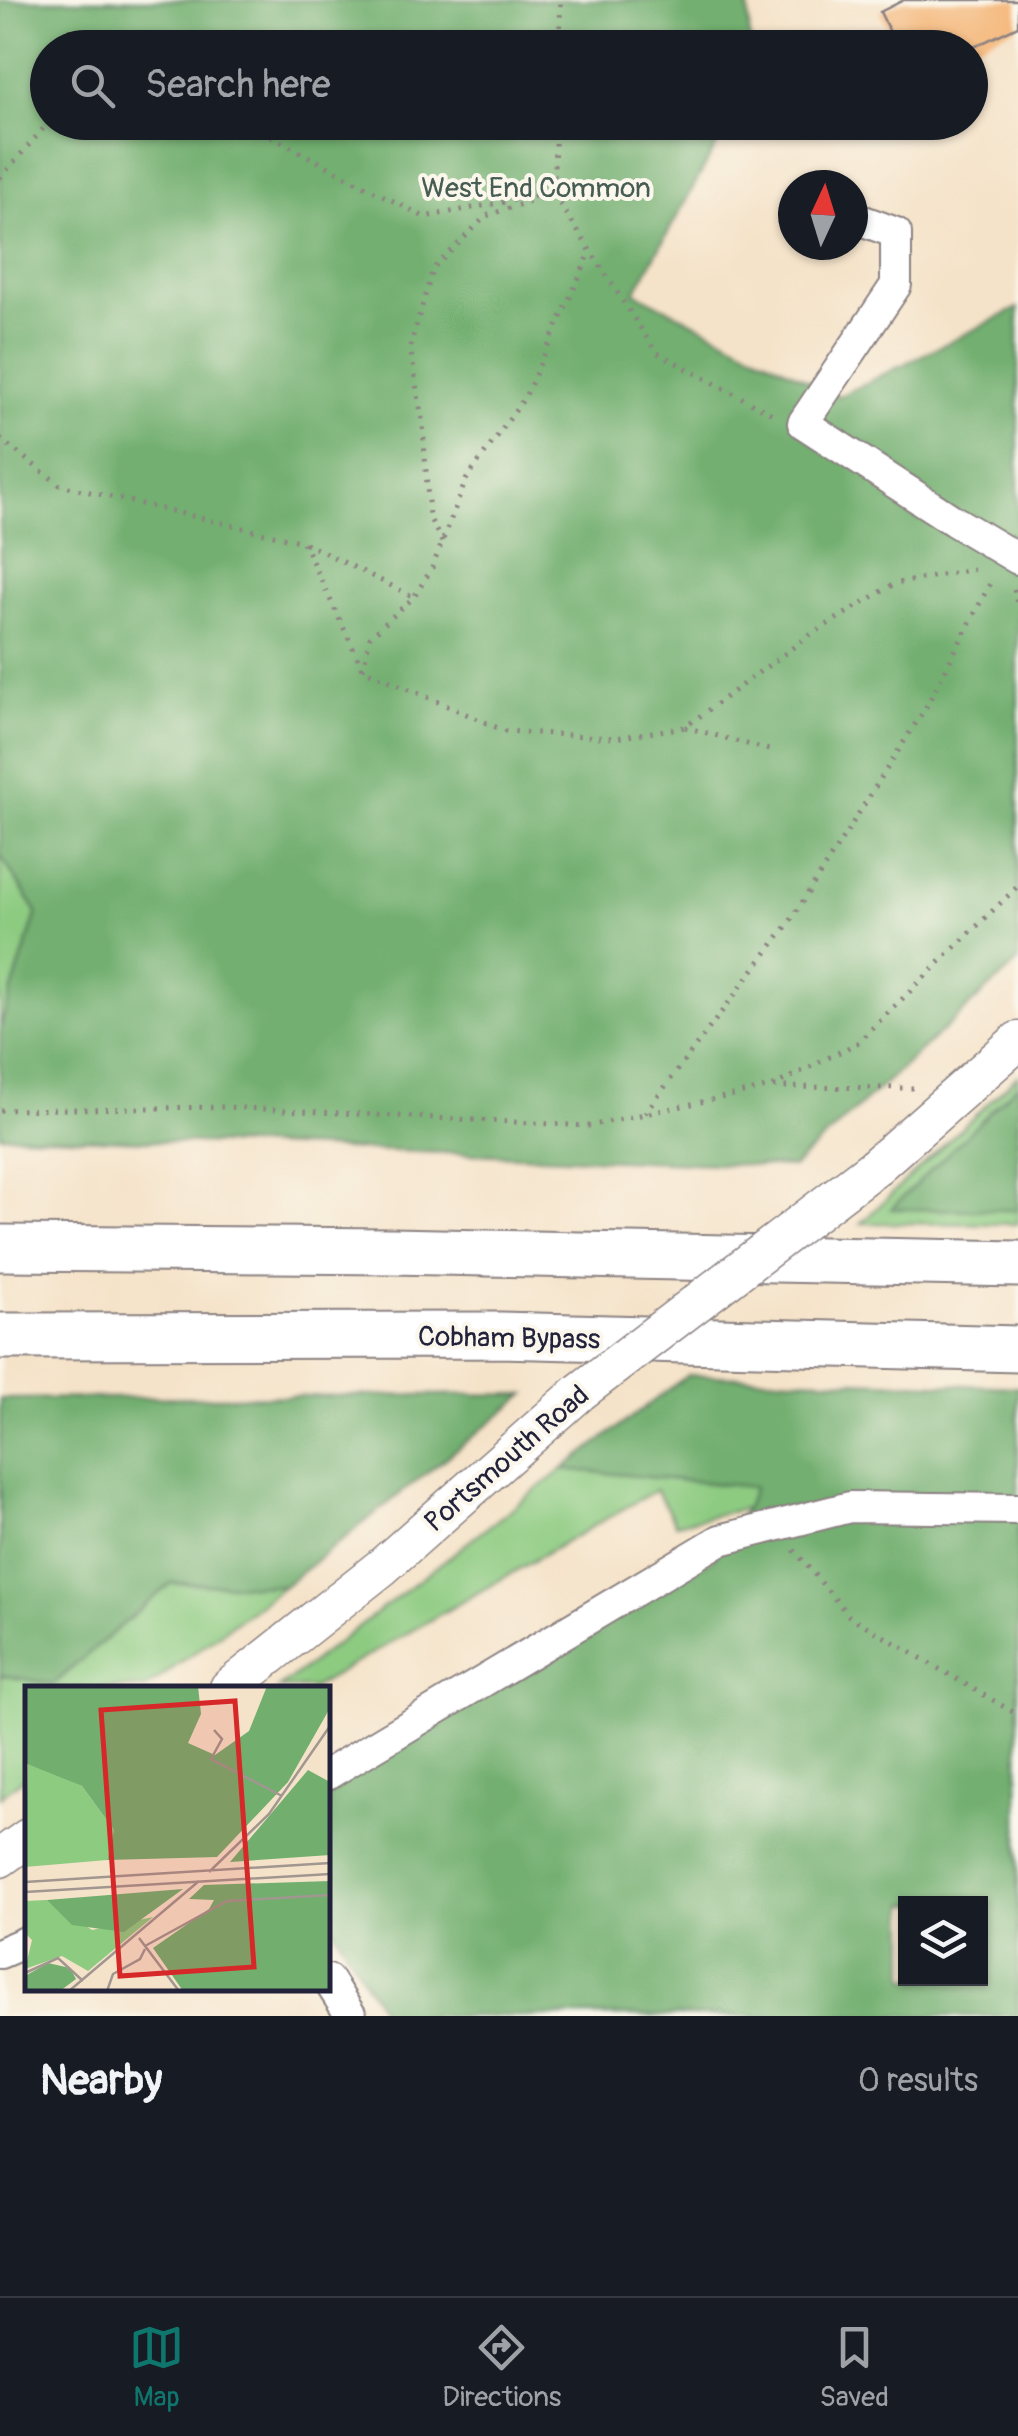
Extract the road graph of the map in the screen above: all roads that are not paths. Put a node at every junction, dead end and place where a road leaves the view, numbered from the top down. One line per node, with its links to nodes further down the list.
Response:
1 (868, 223): 2 (street)
2 (1008, 558)
3 (1018, 1041): 9 (main road, Portsmouth Road, bridge)
4 (0, 1248): 5 (highway)
5 (1018, 1264)
6 (0, 1336): 7 (highway, Cobham Bypass)
7 (1018, 1349)
8 (1018, 1509): 10 (street)
9 (232, 1686)
10 (330, 1773)
11 (25, 1840): 12 (main road)
12 (0, 1858)
13 (25, 1942): 14 (street)
14 (0, 1953)
15 (330, 1983): 16 (street)
16 (351, 2016)

